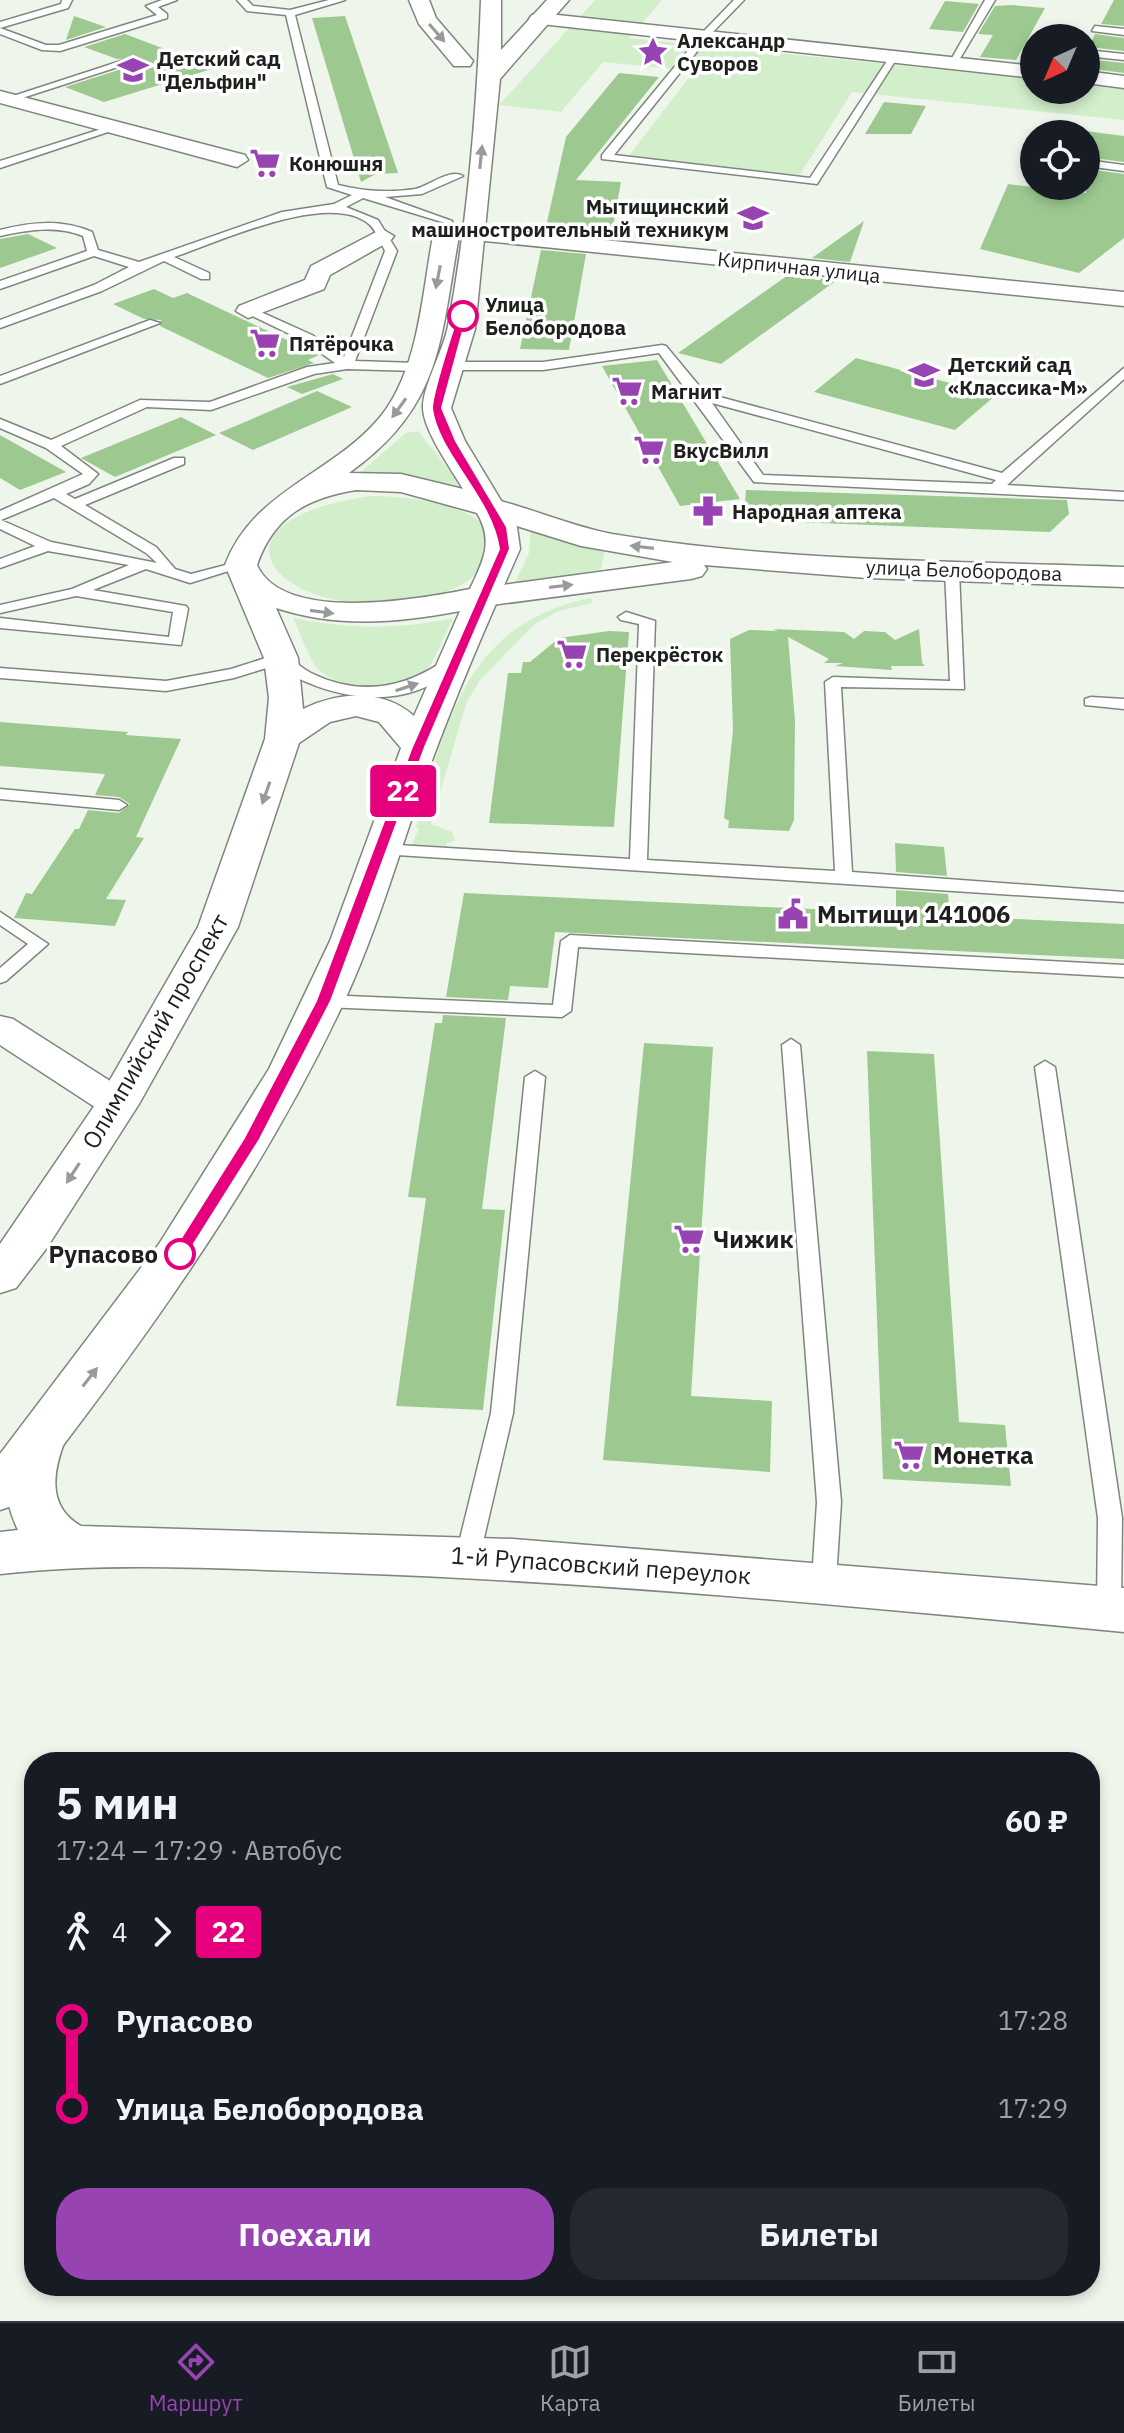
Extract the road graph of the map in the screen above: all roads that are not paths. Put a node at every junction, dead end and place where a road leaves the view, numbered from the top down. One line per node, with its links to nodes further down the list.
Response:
1 (67, 0): 12 (lane)
2 (172, 0): 12 (lane)
3 (242, 0): 10 (lane)
4 (340, 0): 10 (lane)
5 (419, 0): 21 (main road, one-way to 21)
6 (491, 0): 24 (main road)
7 (559, 0): 11 (main road)
8 (739, 0): 16 (lane)
9 (989, 0): 22 (lane)
10 (290, 13): 36 (lane)
11 (539, 19): 16 (street); 24 (main road)
12 (0, 28)
13 (1100, 30): 14 (lane)
14 (1124, 32)
15 (465, 36): 21 (main road)
16 (703, 37): 18 (street); 18 (lane)
17 (1100, 54): 19 (lane)
18 (895, 57): 22 (street)
19 (1124, 57)
20 (131, 61): 28 (lane)
21 (462, 61): 27 (main road)
22 (952, 63): 23 (street)
23 (1020, 70)
24 (489, 78): 40 (main road, one-way to 24)
25 (1100, 79): 26 (street)
26 (1124, 82)
27 (461, 90)
28 (4, 98): 29 (street)
29 (118, 127): 31 (street); 32 (lane)
30 (459, 133): 35 (main road)
31 (237, 160)
32 (0, 165)
33 (1100, 165): 34 (lane)
34 (1124, 168)
35 (457, 176): 36 (lane); 40 (main road)
36 (362, 194): 37 (lane); 40 (lane)
37 (337, 207): 39 (lane); 43 (lane)
38 (256, 210): 39 (lane)
39 (313, 210): 44 (lane)
40 (461, 229): 50 (street, Кирпичная улица); 55 (main road); 56 (main road, one-way to 56)
41 (0, 233): 45 (lane)
42 (188, 233): 44 (lane)
43 (382, 236): 51 (street); 54 (lane)
44 (198, 245): 46 (lane)
45 (93, 252): 47 (lane); 49 (lane)
46 (164, 257): 47 (lane); 48 (lane)
47 (139, 266): 53 (lane)
48 (205, 276)
49 (0, 285)
50 (1124, 299)
51 (248, 311): 54 (lane)
52 (154, 323): 58 (lane)
53 (0, 324)
54 (347, 365): 56 (lane); 61 (lane)
55 (449, 366): 59 (lane); 68 (main road)
56 (417, 367): 66 (main road, one-way to 66)
57 (1124, 372): 63 (lane)
58 (0, 380)
59 (700, 396): 63 (lane); 63 (lane)
60 (0, 423): 61 (lane)
61 (51, 445): 64 (lane)
62 (179, 461): 67 (lane)
63 (1000, 483): 65 (lane)
64 (55, 493): 67 (lane); 69 (lane)
65 (1124, 496)
66 (287, 503): 68 (main road); 77 (main road)
67 (74, 504): 76 (lane)
68 (489, 507): 72 (main road, one-way to 68); 80 (main road)
69 (0, 516)
70 (0, 524): 71 (lane)
71 (47, 546): 73 (lane); 74 (lane)
72 (803, 563): 75 (main road, улица Белобородова); 80 (main road, one-way to 72)
73 (0, 564)
74 (145, 564): 76 (lane); 79 (lane)
75 (952, 571): 78 (main road, улица Белобородова); 95 (lane)
76 (169, 572): 77 (lane)
77 (246, 574): 80 (main road, one-way to 80); 85 (main road, Олимпийский проспект)
78 (1124, 577)
79 (76, 592): 81 (lane); 83 (lane)
80 (484, 596): 84 (main road)
81 (0, 609)
82 (626, 617): 94 (lane)
83 (0, 623)
84 (455, 659): 85 (lane, one-way to 84); 90 (main road)
85 (282, 660): 86 (lane); 89 (main road, Олимпийский проспект)
86 (0, 673)
87 (1091, 702): 88 (lane)
88 (1124, 704)
89 (283, 739): 90 (main road); 105 (main road, Олимпийский проспект, one-way to 105)
90 (418, 747): 93 (main road)
91 (0, 794): 92 (lane)
92 (119, 805)
93 (381, 849): 94 (lane); 100 (main road)
94 (638, 864): 95 (lane)
95 (844, 877): 96 (lane)
96 (1124, 897)
97 (0, 917): 99 (lane)
98 (1124, 971): 100 (lane)
99 (0, 977)
100 (324, 1001): 107 (main road, one-way to 100)
101 (0, 1028): 105 (street)
102 (791, 1045): 112 (lane)
103 (1045, 1067): 113 (lane)
104 (535, 1077): 111 (lane)
105 (118, 1104): 106 (main road, Олимпийский проспект, one-way to 106)
106 (0, 1276)
107 (41, 1438): 108 (main road); 109 (main road)
108 (0, 1490)
109 (76, 1546): 110 (main road, 1-й Рупасовский переулок); 111 (main road, 1-й Рупасовский переулок)
110 (0, 1553)
111 (468, 1555): 112 (main road, 1-й Рупасовский переулок)
112 (824, 1580): 113 (main road, 1-й Рупасовский переулок)
113 (1116, 1609)

